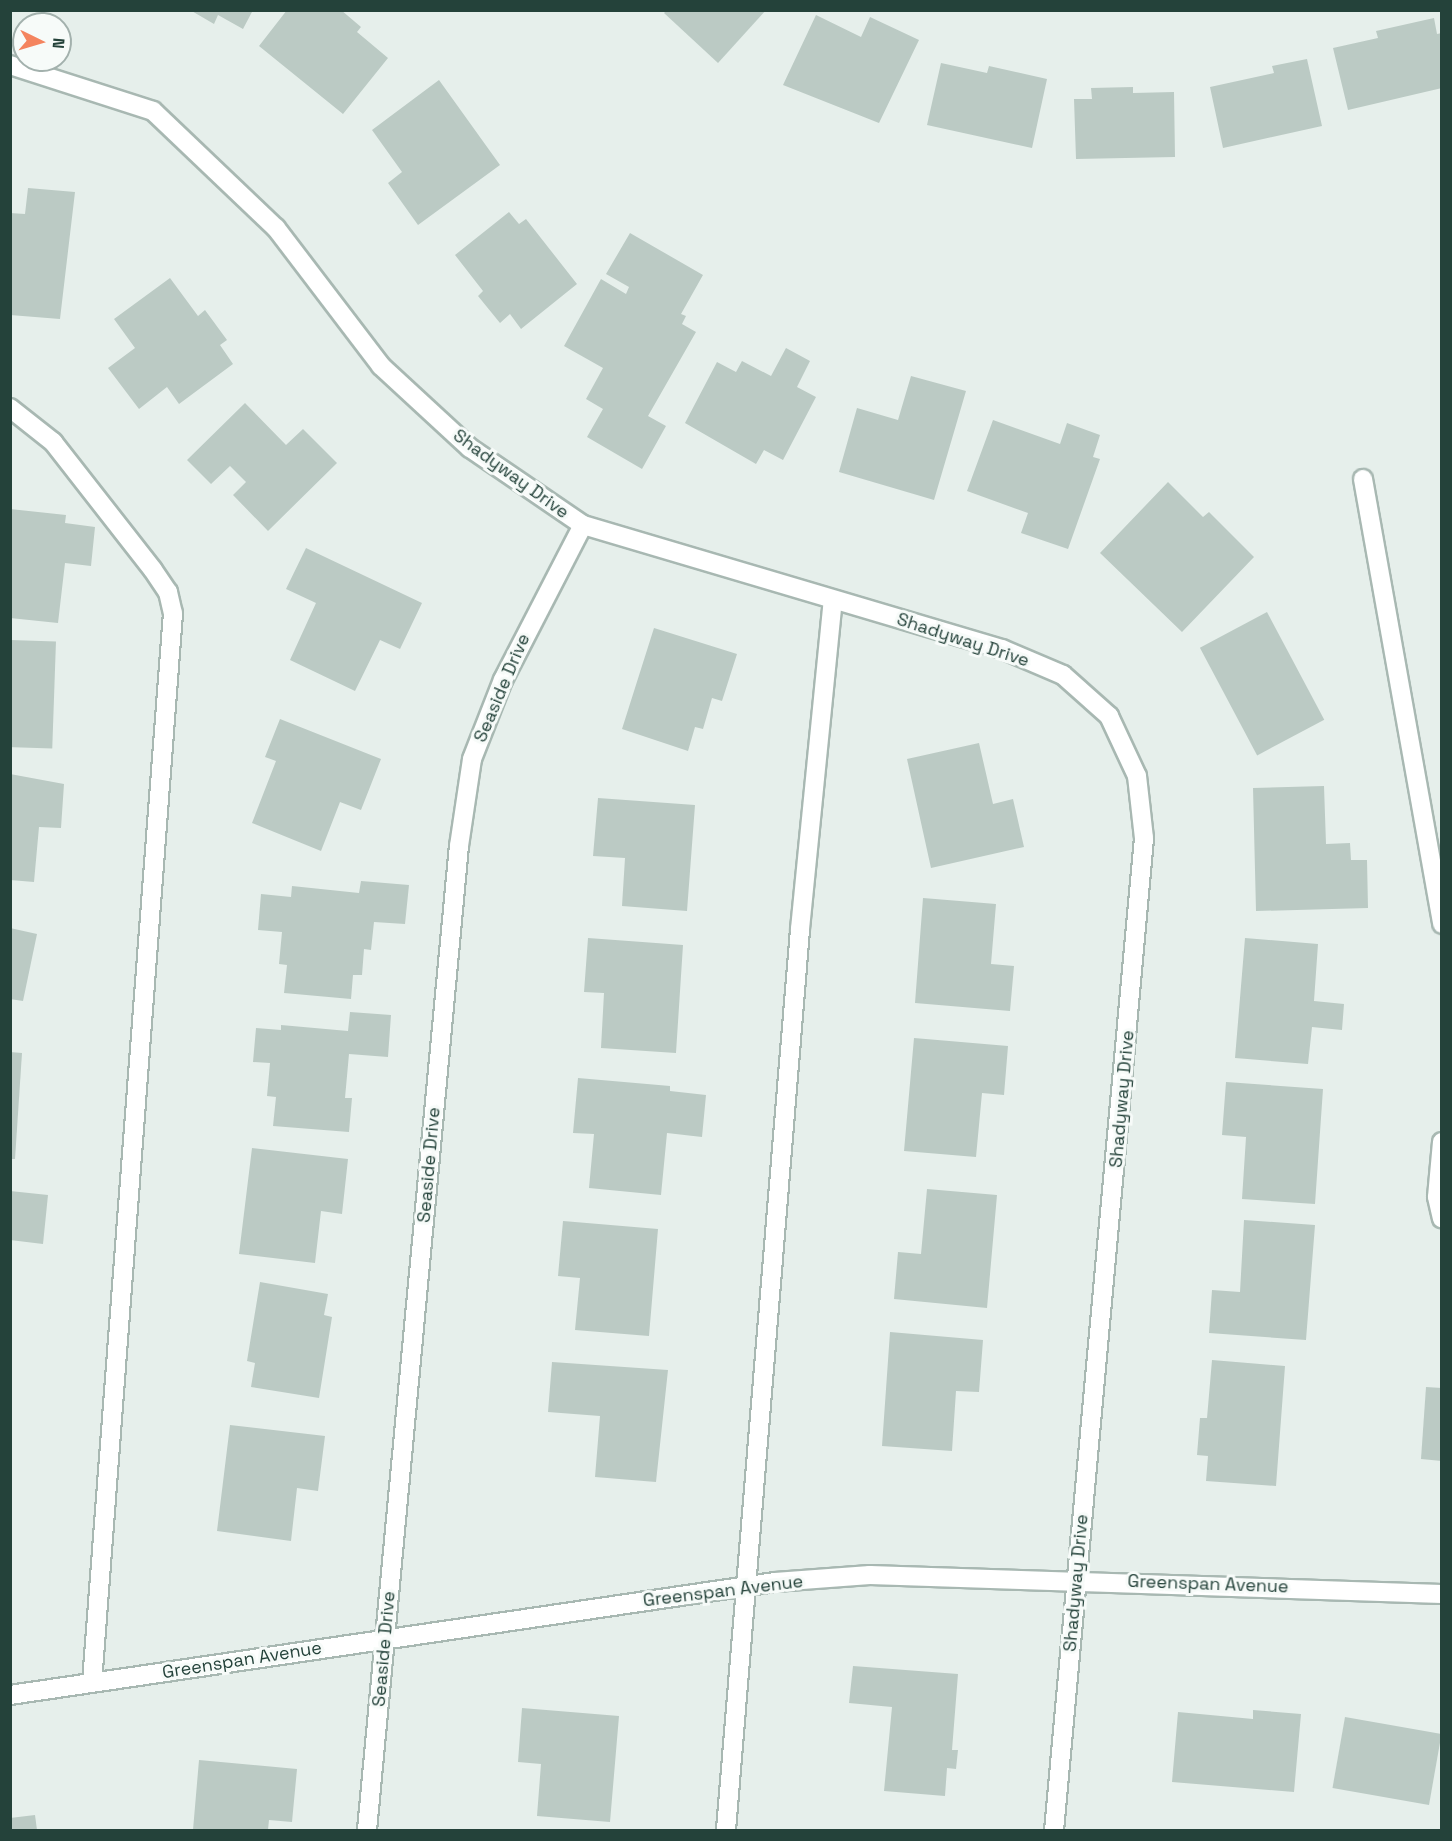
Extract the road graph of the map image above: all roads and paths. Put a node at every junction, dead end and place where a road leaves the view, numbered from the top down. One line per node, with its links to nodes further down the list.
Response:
1 (10, 65): 4 (street, Shadyway Drive)
2 (10, 408): 13 (street)
3 (1363, 479): 6 (street)
4 (583, 525): 5 (street, Shadyway Drive); 12 (street, Seaside Drive)
5 (833, 601): 9 (street, Shadyway Drive); 10 (street)
6 (1442, 924)
7 (1442, 1142): 8 (street)
8 (1442, 1218)
9 (1076, 1580): 10 (street, Greenspan Avenue); 11 (street, Greenspan Avenue); 17 (street, Shadyway Drive)
10 (747, 1586): 12 (street, Greenspan Avenue); 16 (street)
11 (1442, 1594)
12 (385, 1638): 13 (street, Greenspan Avenue); 15 (street, Seaside Drive)
13 (92, 1682): 14 (street, Greenspan Avenue)
14 (10, 1695)
15 (367, 1830)
16 (726, 1830)
17 (1054, 1830)

